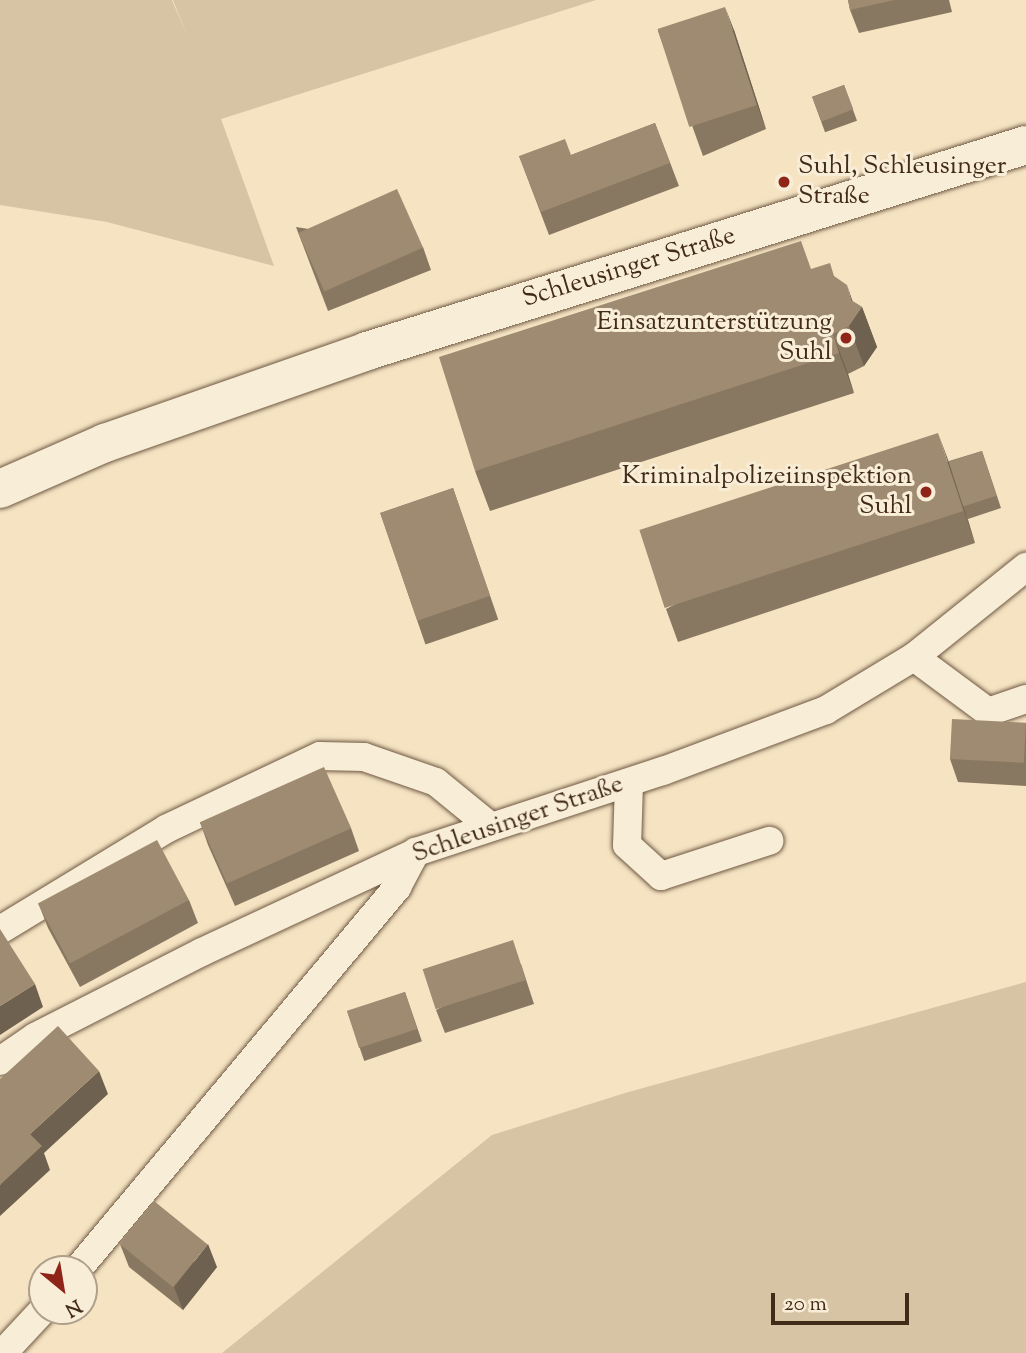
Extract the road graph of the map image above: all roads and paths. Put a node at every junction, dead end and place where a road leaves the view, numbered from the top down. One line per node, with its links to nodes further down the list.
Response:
1 (1026, 145): 2 (main road, Schleusinger Straße)
2 (0, 489)
3 (1026, 568): 4 (lane, Schleusinger Straße)
4 (914, 657): 5 (lane); 6 (lane, Schleusinger Straße)
5 (1026, 699)
6 (629, 783): 7 (lane, Schleusinger Straße); 8 (lane)
7 (490, 826): 9 (lane, Schleusinger Straße); 10 (lane)
8 (769, 841)
9 (416, 852): 11 (lane, Schleusinger Straße); 12 (lane)
10 (0, 930)
11 (0, 1060)
12 (90, 1255)
13 (29, 1325): 14 (lane)
14 (4, 1353)

